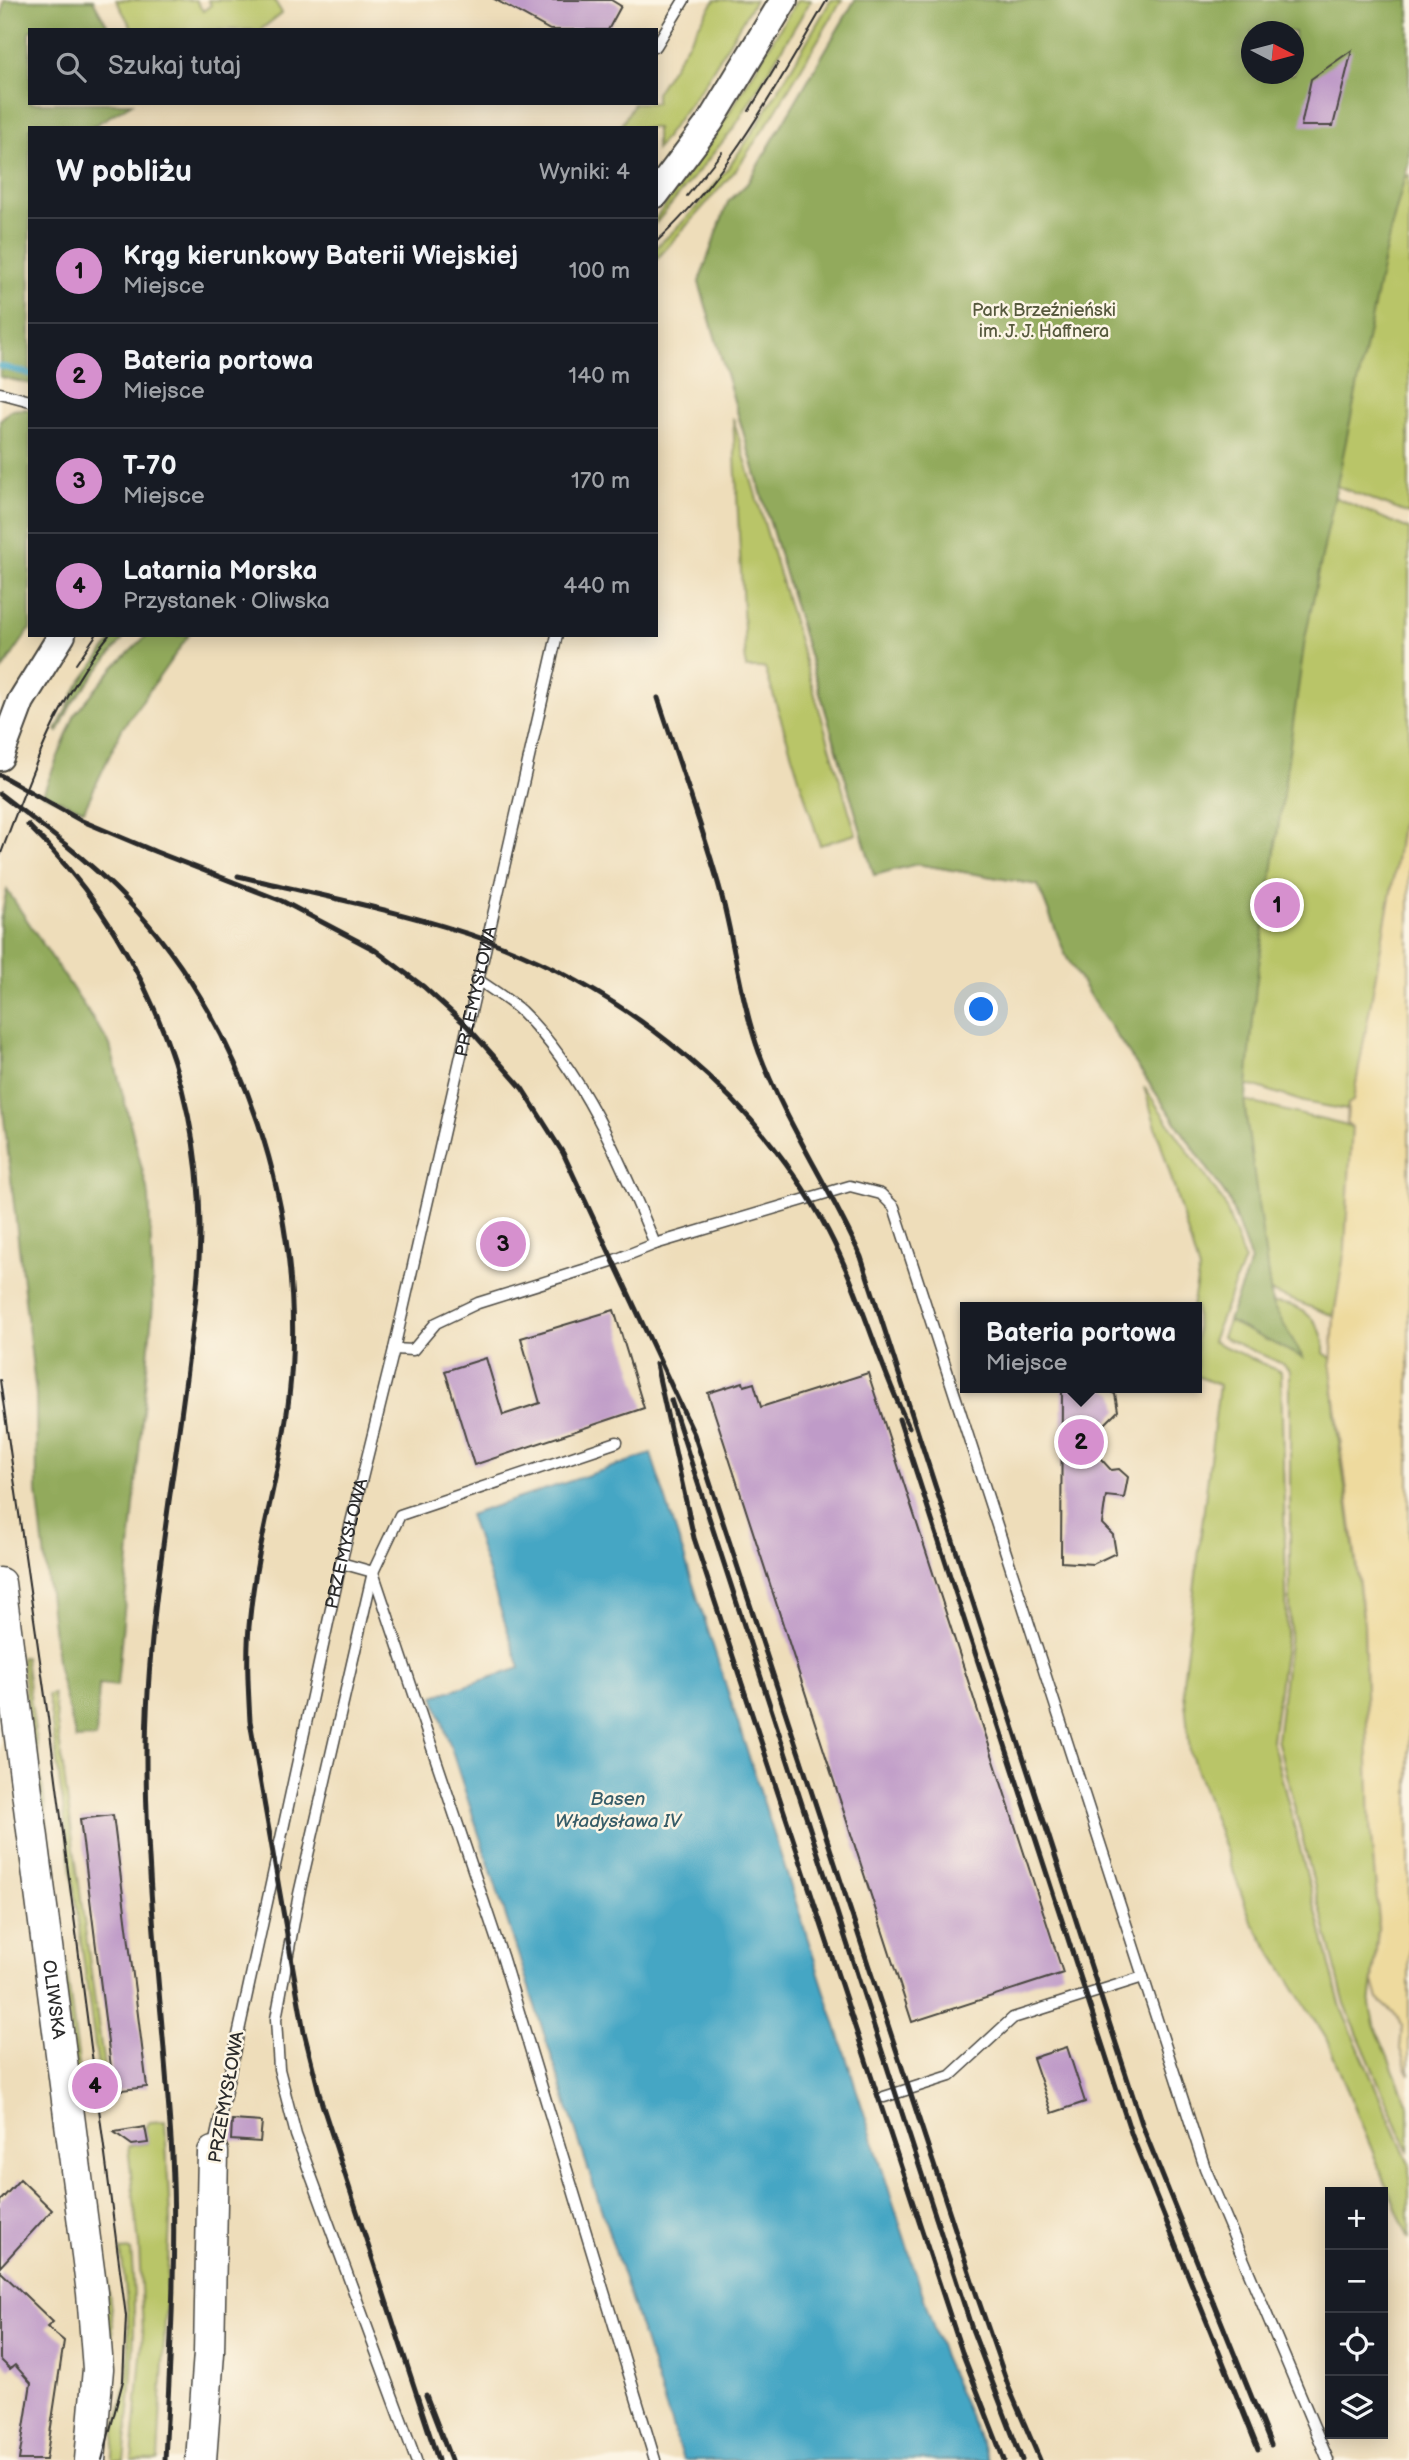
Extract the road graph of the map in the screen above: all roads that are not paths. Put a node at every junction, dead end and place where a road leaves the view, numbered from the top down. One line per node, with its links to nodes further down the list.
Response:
1 (684, 0): 3 (lane)
2 (783, 0): 4 (street)
3 (658, 43)
4 (658, 191)
5 (0, 393): 6 (lane)
6 (28, 400)
7 (61, 637): 9 (street)
8 (557, 637): 10 (lane, PRZEMYSŁOWA)
9 (0, 757)
10 (477, 979): 11 (lane); 12 (lane, PRZEMYSŁOWA)
11 (655, 1244): 12 (lane); 17 (lane)
12 (394, 1349): 14 (lane, PRZEMYSŁOWA)
13 (617, 1443): 15 (lane)
14 (341, 1563): 15 (lane); 19 (lane, PRZEMYSŁOWA)
15 (373, 1572): 22 (lane); 23 (lane)
16 (0, 1583): 20 (main road, OLIWSKA)
17 (1143, 1976): 18 (lane); 24 (lane)
18 (884, 2097)
19 (213, 2152): 21 (main road, PRZEMYSŁOWA)
20 (90, 2460)
21 (201, 2460)
22 (416, 2460)
23 (655, 2460)
24 (1328, 2460)

